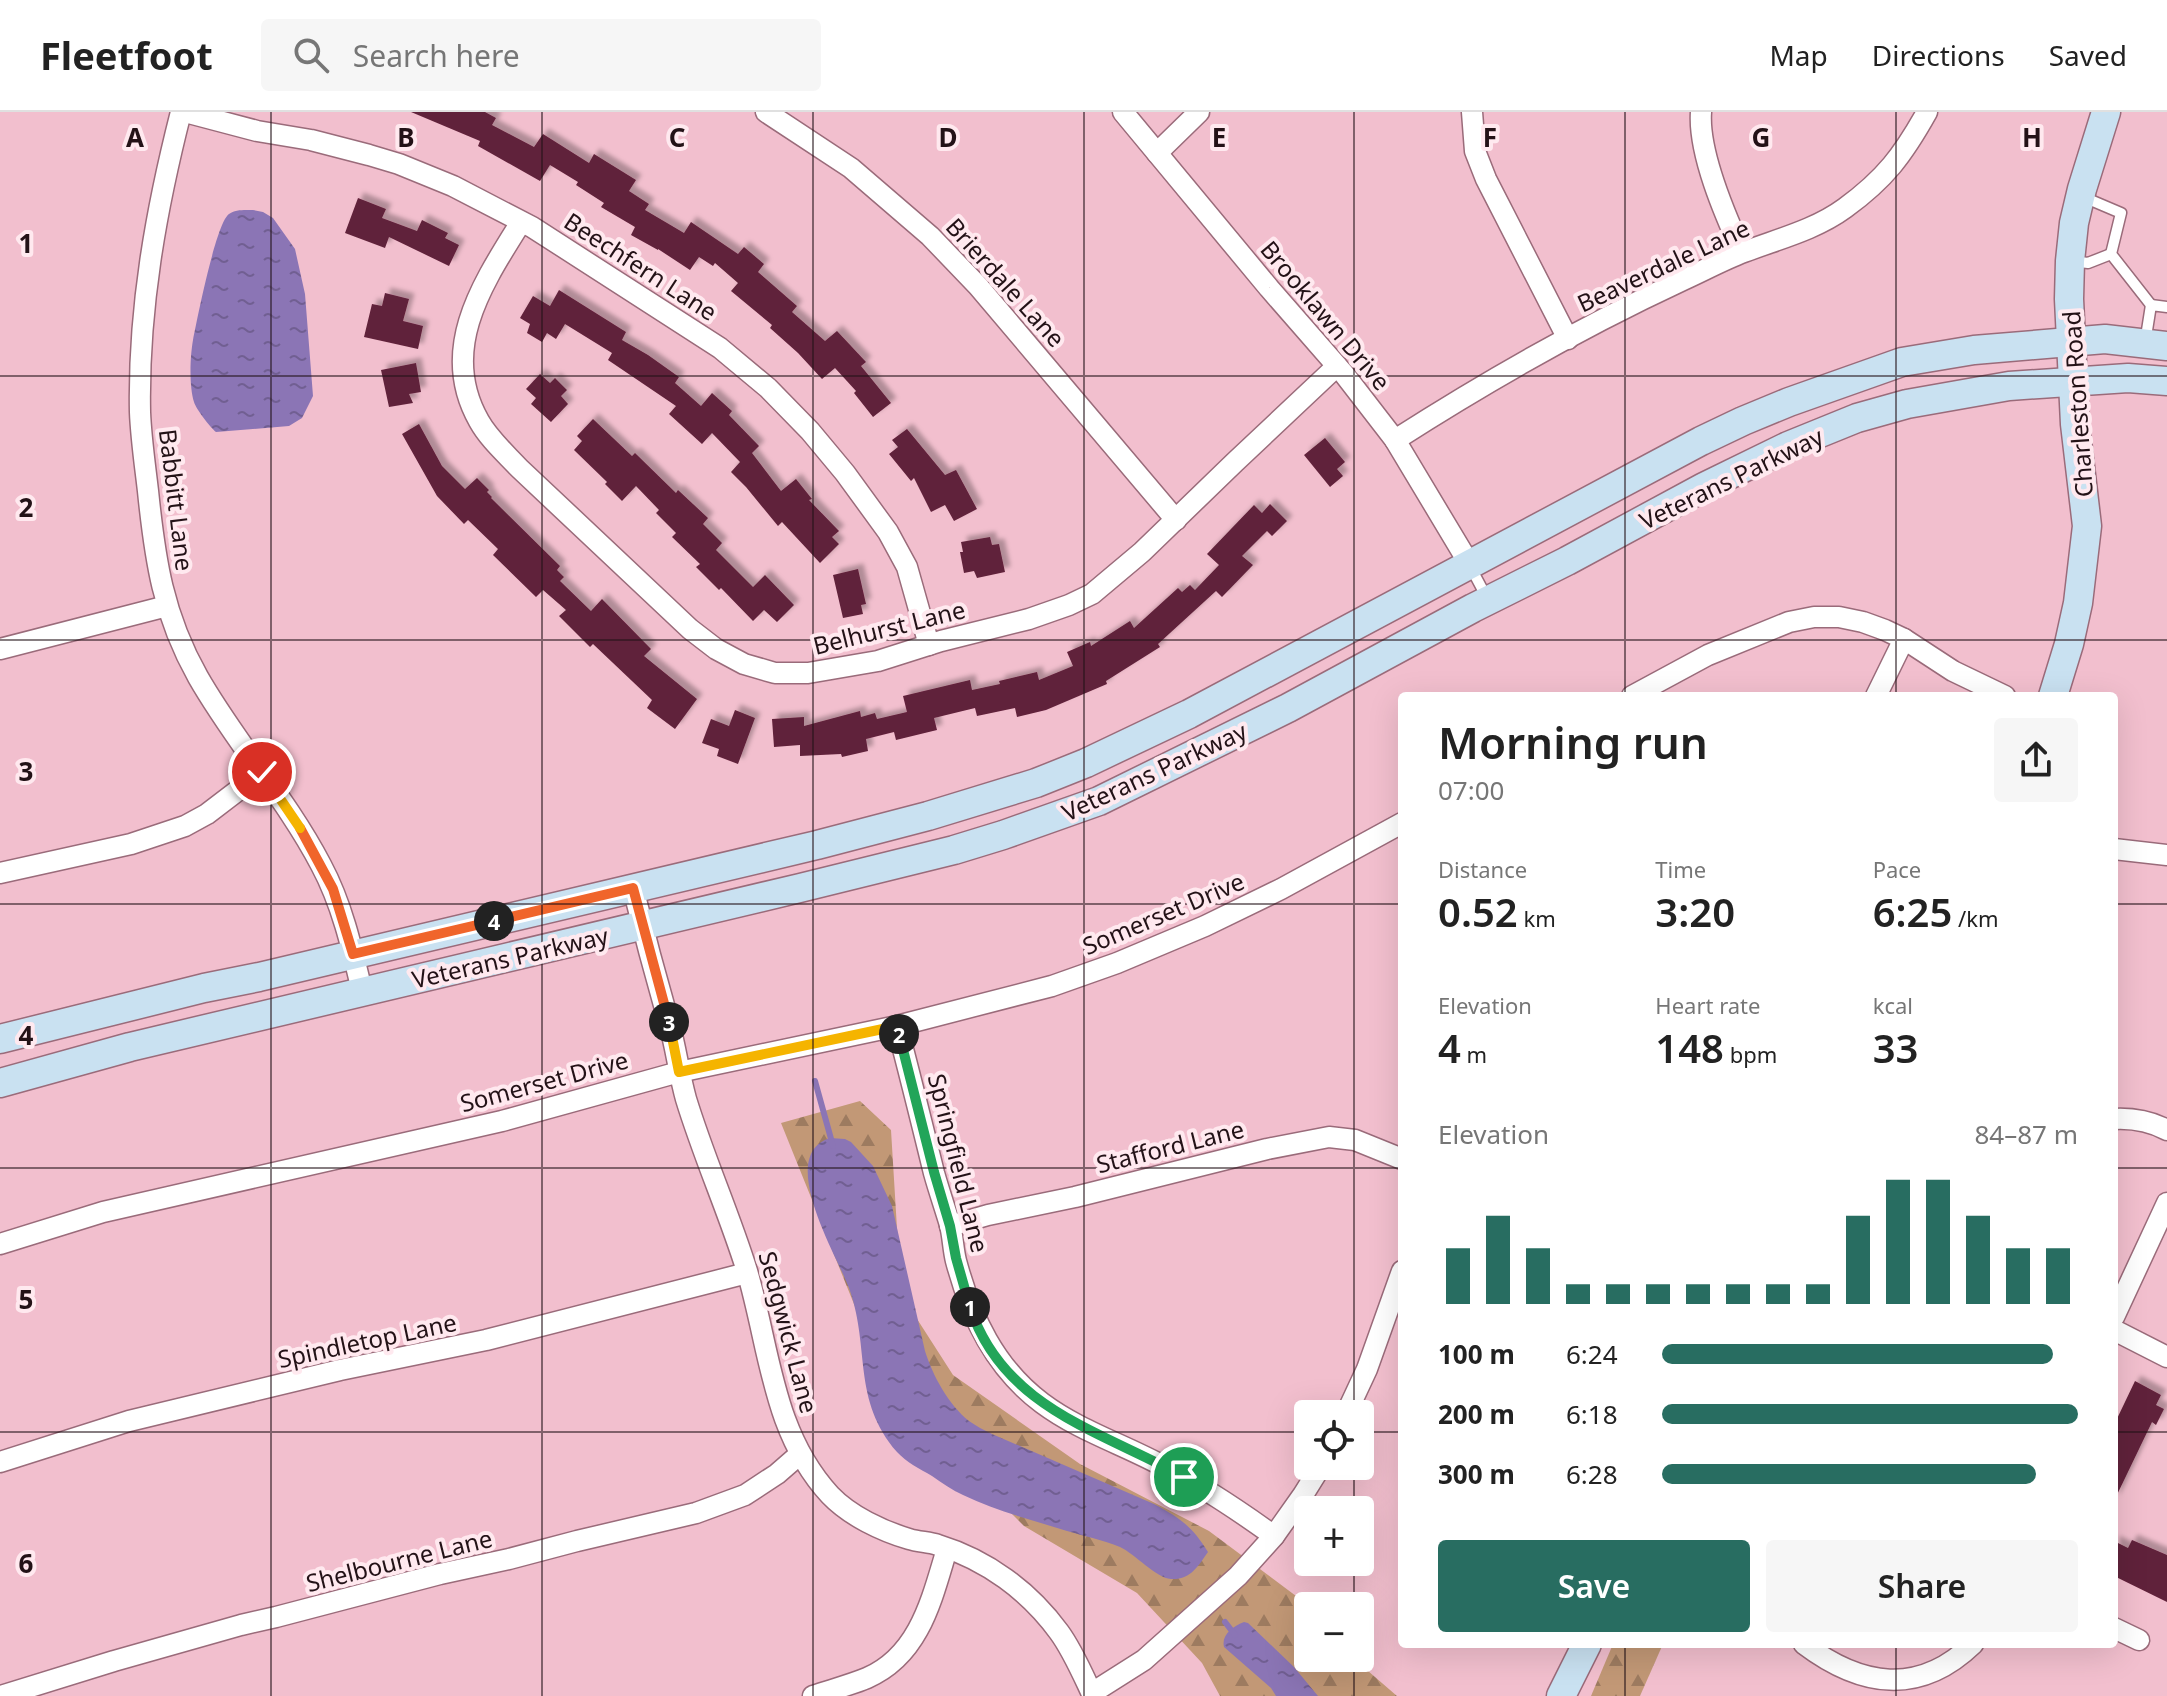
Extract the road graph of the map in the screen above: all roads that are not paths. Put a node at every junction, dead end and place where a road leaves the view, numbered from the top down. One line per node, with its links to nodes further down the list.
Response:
1 (183, 112): 11 (street, Beechfern Lane); 27 (street, Babbitt Lane)
2 (766, 112): 24 (street, Brierdale Lane)
3 (1123, 112): 9 (street, Brooklawn Drive)
4 (1199, 112): 9 (street)
5 (1472, 112): 17 (street)
6 (1701, 112): 12 (street)
7 (1927, 112): 12 (street, Beaverdale Lane)
8 (2106, 112): 10 (main road, Charleston Road)
9 (1157, 153): 20 (street, Brooklawn Drive)
10 (2081, 195): 13 (lane); 14 (main road, Charleston Road)
11 (521, 222): 29 (street, Beechfern Lane); 29 (street, Belhurst Lane)
12 (1742, 252): 17 (street, Beaverdale Lane)
13 (2111, 254): 14 (lane); 15 (lane)
14 (2070, 261): 18 (main road, Charleston Road)
15 (2151, 305): 16 (lane); 19 (lane)
16 (2167, 307)
17 (1568, 339): 23 (street, Beaverdale Lane)
18 (2072, 342): 19 (main road, Veterans Parkway); 22 (main road, Charleston Road); 25 (main road, Veterans Parkway)
19 (2156, 345)
20 (1337, 366): 23 (street, Brooklawn Drive); 24 (street, Belhurst Lane)
21 (2167, 381): 22 (main road, Veterans Parkway)
22 (2074, 382): 26 (main road, Veterans Parkway); 34 (main road, Charleston Road)
23 (1395, 440): 25 (street, Brooklawn Drive)
24 (1176, 520): 29 (street, Belhurst Lane)
25 (1470, 565): 26 (lane); 40 (main road, Veterans Parkway)
26 (1488, 600): 41 (main road, Veterans Parkway)
27 (167, 606): 30 (street); 35 (street, Babbitt Lane)
28 (1904, 639): 31 (street); 32 (street); 33 (street)
29 (929, 645)
30 (0, 649)
31 (1639, 692)
32 (1878, 692)
33 (1997, 692)
34 (2054, 692)
35 (262, 772): 39 (street); 42 (street, Babbitt Lane)
36 (1398, 825): 44 (street, Somerset Drive)
37 (2118, 849): 38 (street)
38 (2167, 855)
39 (0, 873)
40 (633, 888): 41 (street, Sedgwick Lane); 42 (main road, Veterans Parkway)
41 (642, 925): 43 (main road, Veterans Parkway); 46 (street, Sedgwick Lane)
42 (353, 954): 43 (street, Babbitt Lane); 45 (main road, Veterans Parkway)
43 (362, 991): 47 (main road, Veterans Parkway)
44 (897, 1026): 46 (street, Somerset Drive); 52 (street, Springfield Lane)
45 (0, 1039)
46 (679, 1072): 53 (street, Somerset Drive); 54 (street, Sedgwick Lane)
47 (0, 1083)
48 (2118, 1119): 49 (street)
49 (2167, 1130)
50 (1398, 1157): 52 (street, Stafford Lane)
51 (2167, 1203): 56 (street)
52 (950, 1226): 63 (street, Springfield Lane)
53 (0, 1244)
54 (747, 1273): 60 (street, Sedgwick Lane); 61 (street, Spindletop Lane)
55 (1398, 1282): 59 (street)
56 (2118, 1308)
57 (2118, 1332): 58 (street)
58 (2167, 1357)
59 (1353, 1400)
60 (800, 1454): 64 (street, Sedgwick Lane); 73 (street, Shelbourne Lane)
61 (0, 1462)
62 (1312, 1480): 63 (street)
63 (1274, 1536): 72 (street)
64 (947, 1549): 70 (street); 72 (street, Sedgwick Lane)
65 (2118, 1630): 66 (street)
66 (2139, 1640)
67 (1585, 1648): 75 (main road)
68 (1810, 1648): 71 (street)
69 (1969, 1648): 71 (street)
70 (860, 1688): 74 (street)
71 (1911, 1688)
72 (1093, 1694)
73 (1, 1696)
74 (813, 1696)
75 (1561, 1696)

